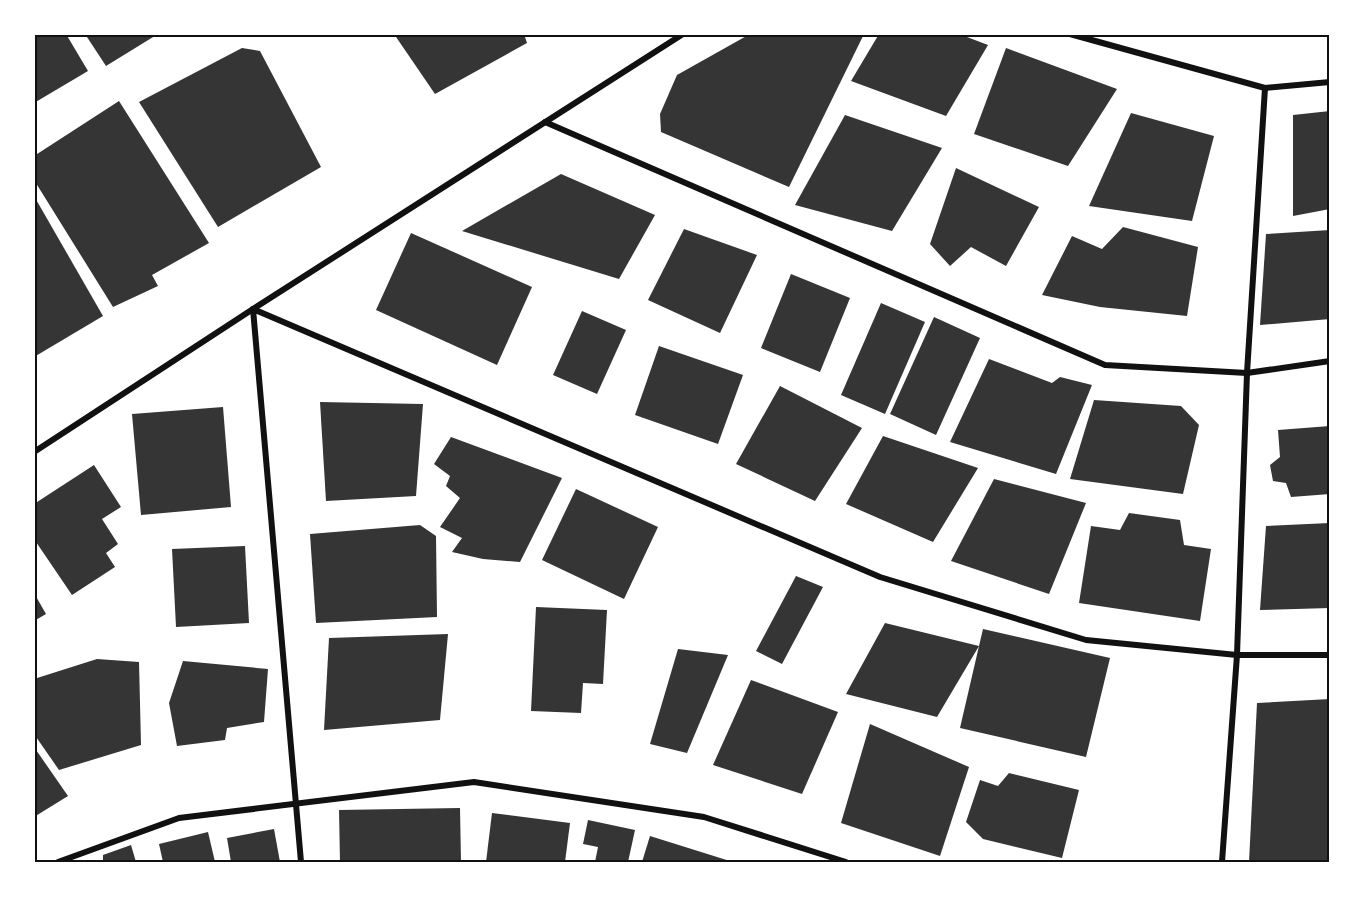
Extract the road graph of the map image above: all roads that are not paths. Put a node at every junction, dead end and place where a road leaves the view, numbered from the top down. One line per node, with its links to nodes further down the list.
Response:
1 (683, 34): 5 (street)
2 (1070, 34): 4 (street)
3 (1329, 82): 4 (street)
4 (1265, 88): 8 (street)
5 (545, 122): 6 (street); 8 (street)
6 (253, 309): 9 (street); 10 (street); 12 (street)
7 (1329, 361): 8 (street)
8 (1247, 373): 10 (street)
9 (34, 452)
10 (1237, 655): 11 (street); 16 (street)
11 (1329, 655)
12 (295, 804): 13 (street); 14 (street); 15 (street)
13 (58, 862)
14 (301, 862)
15 (846, 862)
16 (1222, 862)

